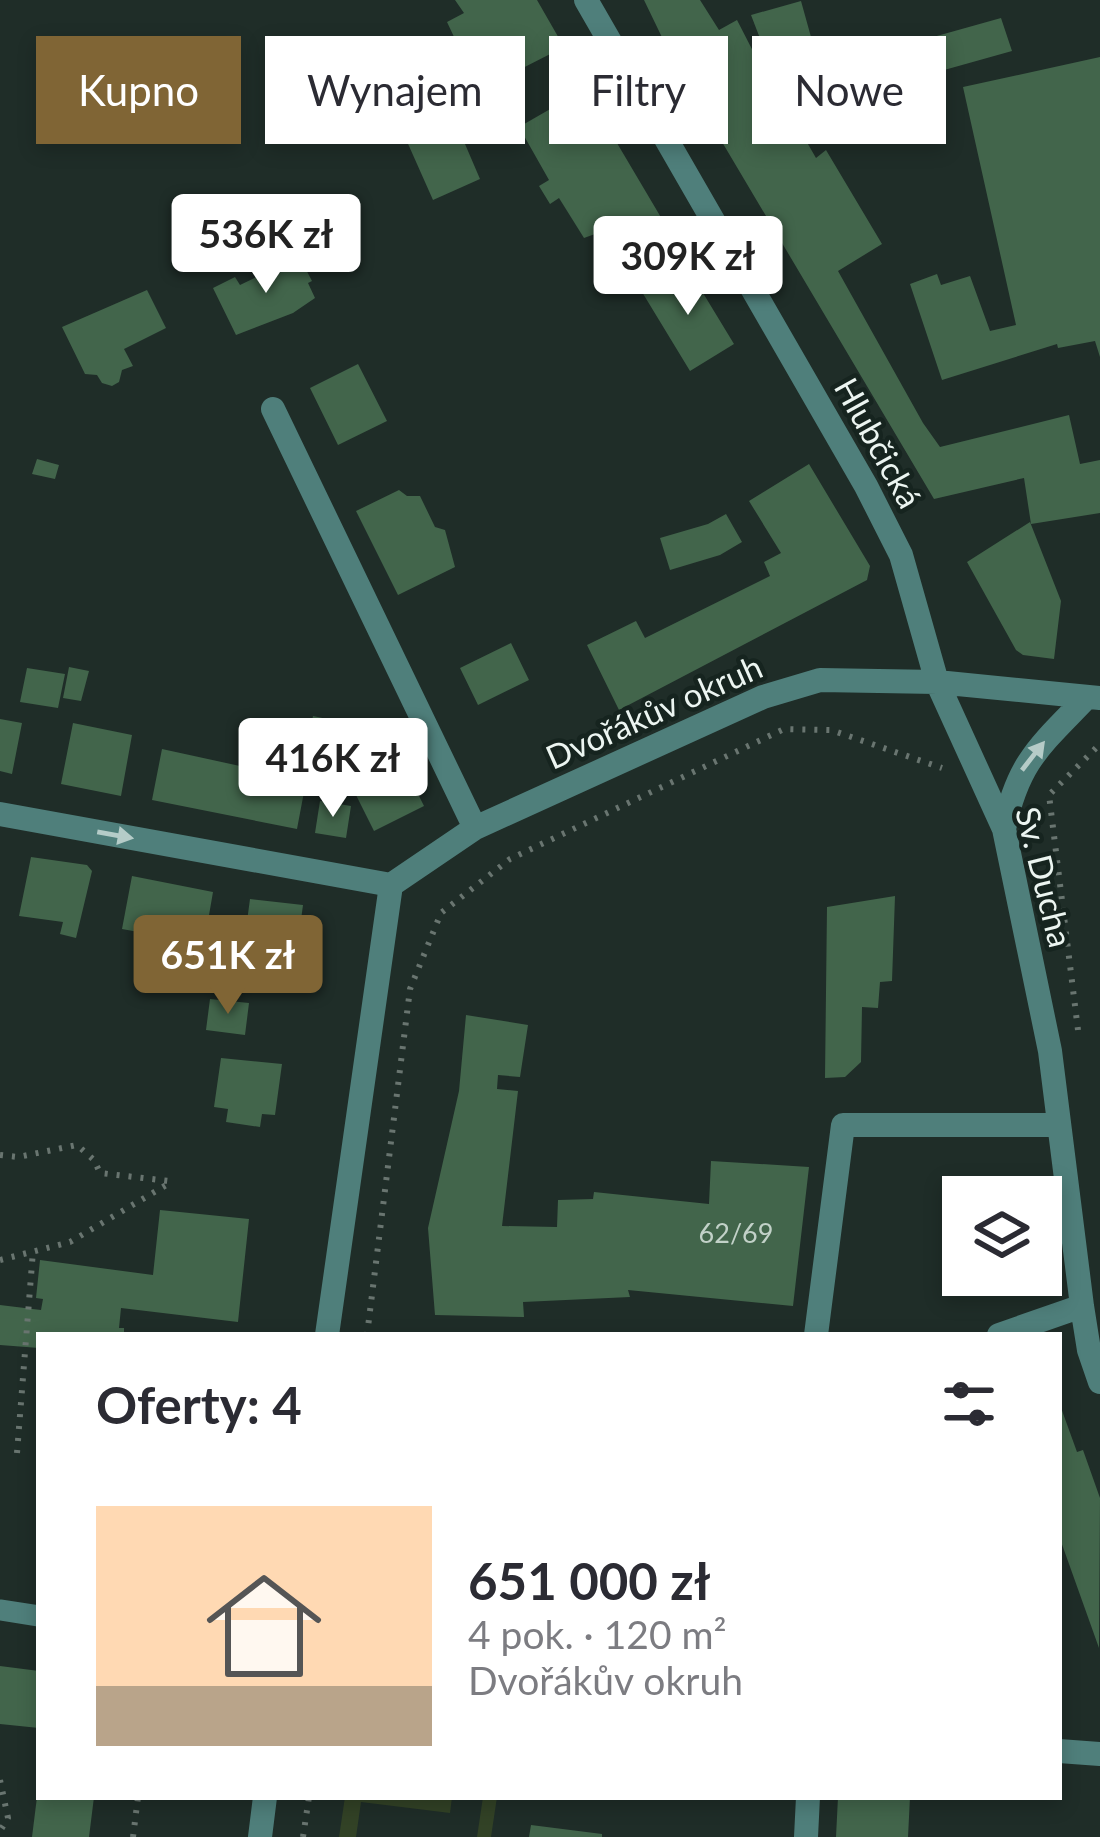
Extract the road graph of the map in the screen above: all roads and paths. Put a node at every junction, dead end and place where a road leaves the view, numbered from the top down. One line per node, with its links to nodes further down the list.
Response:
1 (586, 0): 3 (street, Hlubčická)
2 (273, 409): 8 (street)
3 (937, 682): 4 (street, Dvořákův okruh); 8 (street, Dvořákův okruh); 9 (street, Sv. Ducha)
4 (1093, 697): 9 (street, one-way to 4)
5 (1100, 744): 11 (path)
6 (945, 769): 18 (path)
7 (0, 814): 10 (street, one-way to 10)
8 (475, 828): 10 (street, Dvořákův okruh)
9 (1004, 829): 12 (street, Sv. Ducha)
10 (391, 885): 17 (street)
11 (1080, 1047)
12 (1059, 1125): 16 (street, Sv. Ducha); 19 (street)
13 (0, 1155): 14 (path)
14 (33, 1251): 15 (path); 22 (path)
15 (0, 1260)
16 (1082, 1306): 20 (street); 21 (street, Sv. Ducha)
17 (327, 1332)
18 (367, 1332)
19 (816, 1332)
20 (1008, 1332)
21 (1100, 1382)
22 (17, 1453)
23 (0, 1610): 24 (lane)
24 (36, 1616)
25 (1062, 1751): 26 (street)
26 (1100, 1754)
27 (0, 1780): 32 (path)
28 (138, 1800): 33 (path)
29 (265, 1800): 34 (street)
30 (309, 1800): 35 (path)
31 (808, 1800): 36 (street)
32 (0, 1831)
33 (134, 1837)
34 (260, 1837)
35 (303, 1837)
36 (806, 1837)

